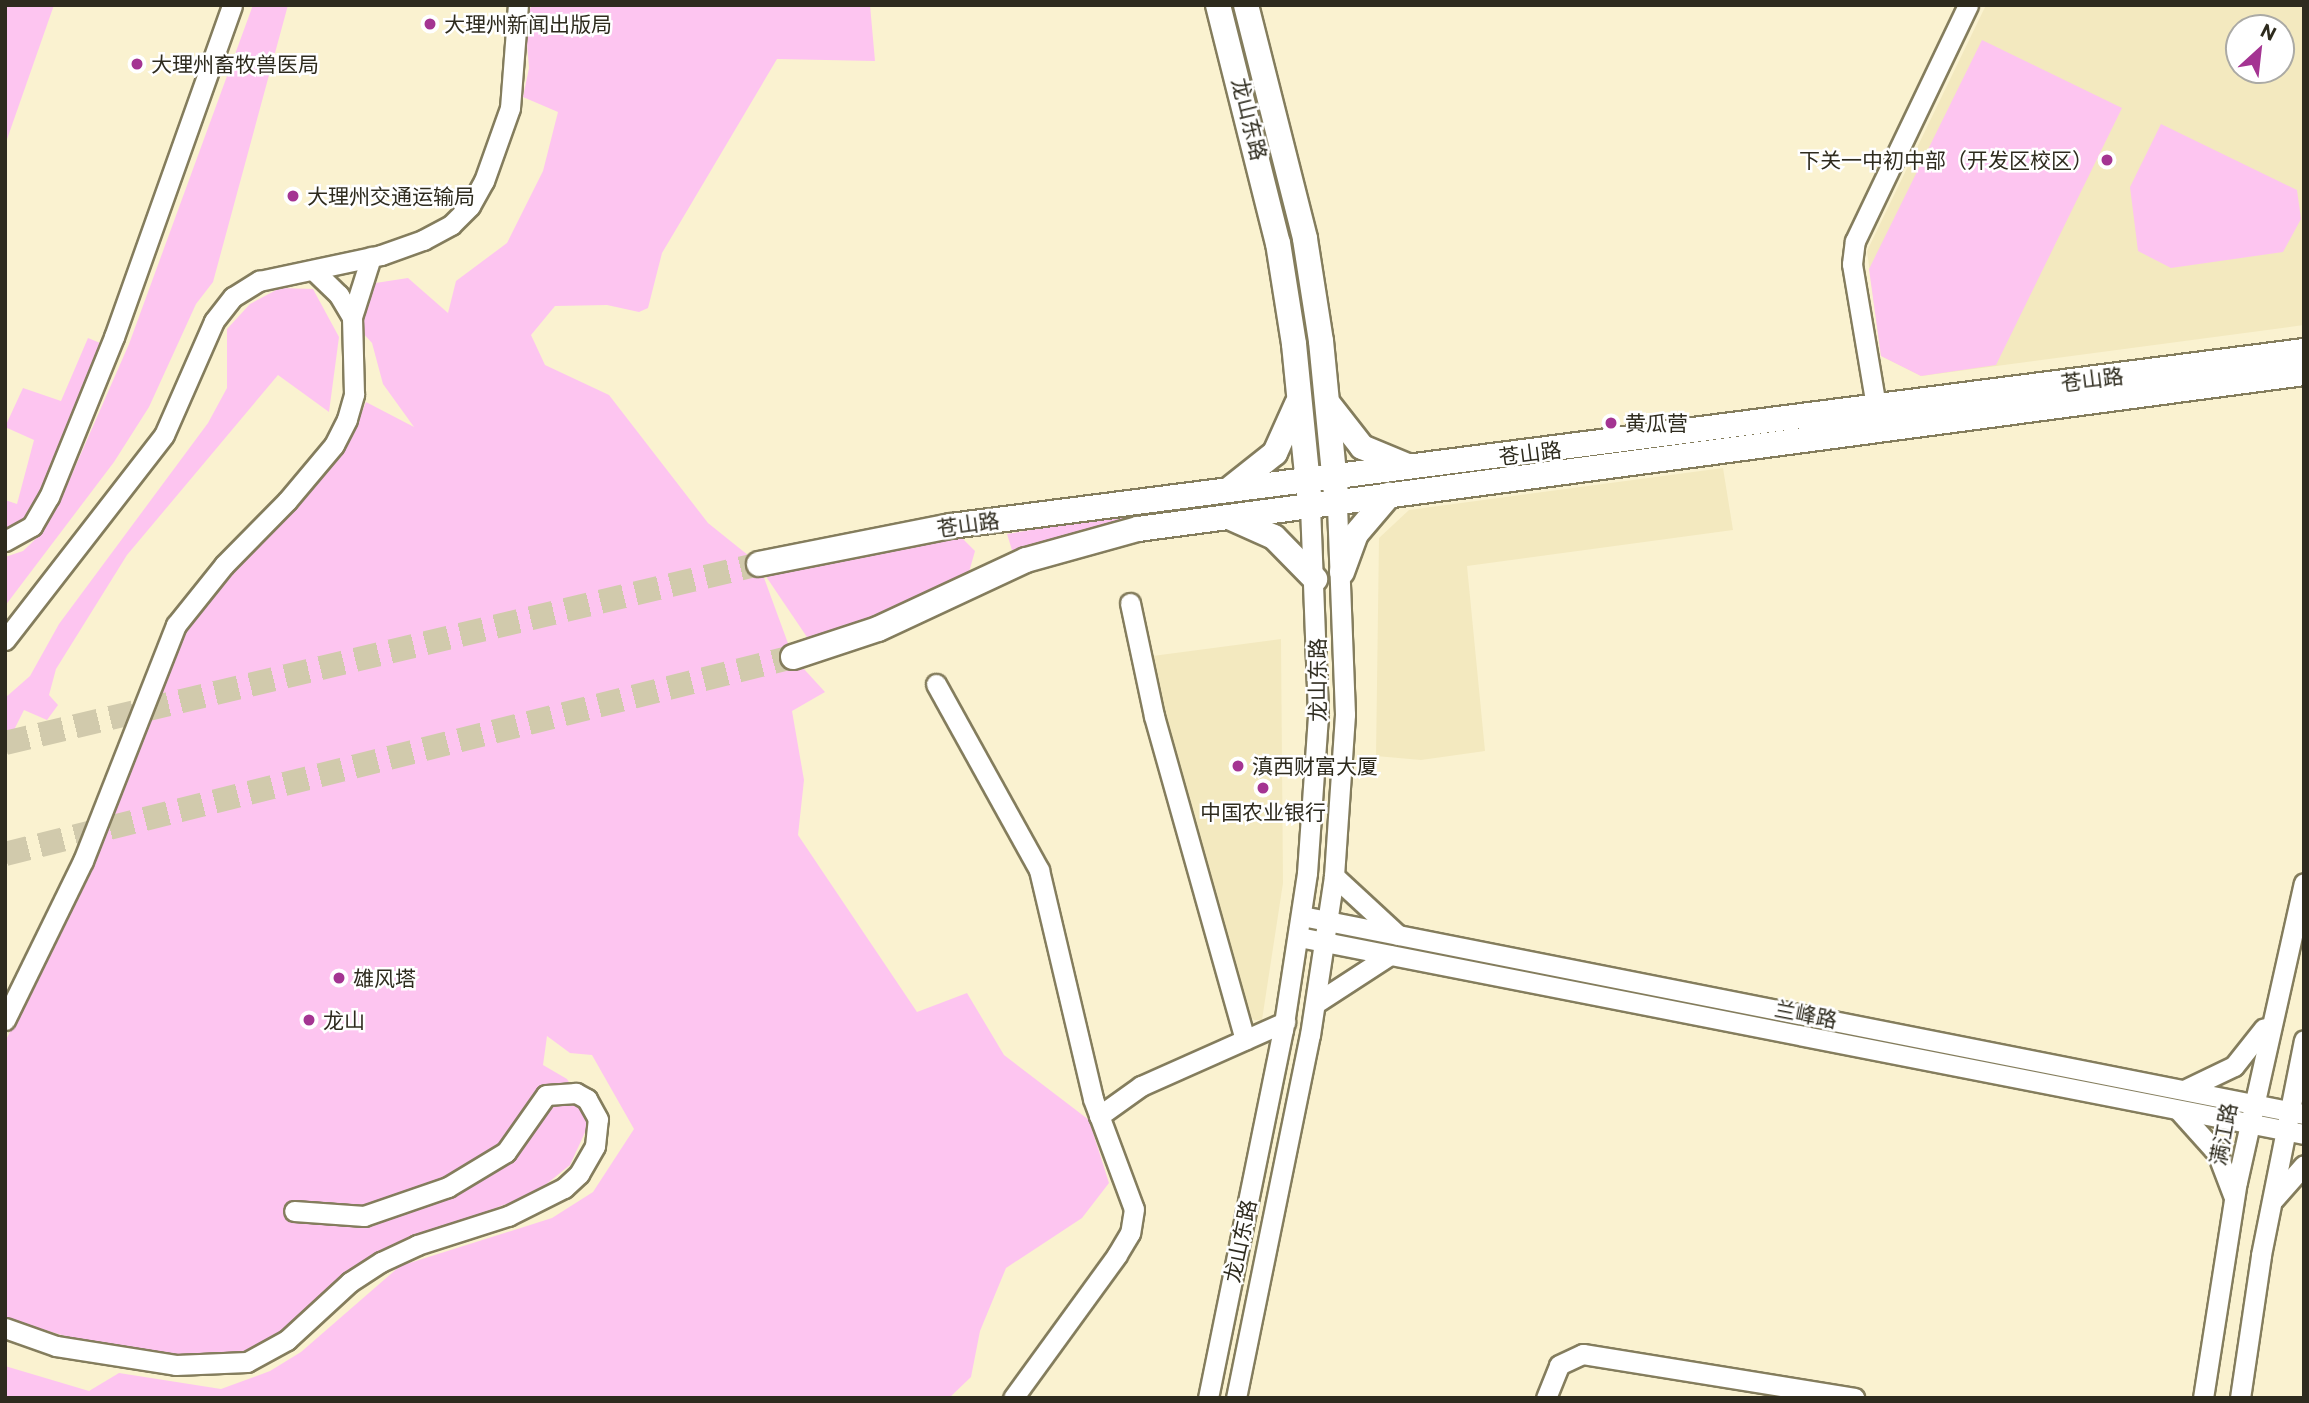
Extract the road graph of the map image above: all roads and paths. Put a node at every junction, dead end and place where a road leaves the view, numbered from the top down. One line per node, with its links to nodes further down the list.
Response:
1 (232, 5): 20 (street)
2 (518, 5): 6 (street)
3 (1218, 5): 11 (main road, 龙山东路)
4 (1247, 5): 12 (main road, 龙山东路)
5 (1968, 5): 13 (street)
6 (371, 257): 7 (street); 8 (street)
7 (314, 271): 8 (street); 25 (street)
8 (352, 317): 38 (street)
9 (2304, 351): 13 (main road, 苍山路)
10 (2304, 373): 18 (main road, 苍山路)
11 (1299, 393): 16 (main road); 17 (main road, 龙山东路)
12 (1327, 399): 14 (main road); 15 (main road, 龙山东路)
13 (1877, 406): 14 (main road, 苍山路)
14 (1420, 467): 15 (main road, 苍山路)
15 (1335, 489): 17 (main road, 苍山路); 18 (main road, 苍山路); 22 (street, 龙山东路)
16 (1226, 490): 17 (main road, 苍山路); 21 (main road, 苍山路)
17 (1309, 493): 19 (main road, 苍山路); 23 (street, 龙山东路)
18 (1390, 494): 22 (main road)
19 (1225, 516): 23 (main road); 26 (main road, 苍山路)
20 (5, 541)
21 (759, 564)
22 (1342, 572): 28 (street, 龙山东路)
23 (1315, 579): 30 (street, 龙山东路)
24 (1130, 603): 40 (street)
25 (5, 640)
26 (793, 657)
27 (936, 684): 46 (street)
28 (1334, 876): 31 (street, 龙山东路); 32 (street)
29 (2304, 883): 36 (street, 满江路)
30 (1302, 916): 31 (street, 兰峰路); 33 (street, 龙山东路)
31 (1328, 922): 32 (street, 兰峰路); 34 (street, 龙山东路)
32 (1399, 936): 42 (street, 兰峰路)
33 (1299, 937): 34 (street, 兰峰路); 39 (street, 龙山东路)
34 (1326, 942): 35 (street, 兰峰路); 37 (street, 龙山东路)
35 (1390, 955): 37 (street); 44 (street, 兰峰路)
36 (2274, 1001): 42 (street); 43 (street, 满江路)
37 (1316, 1003): 56 (street, 龙山东路)
38 (5, 1020)
39 (1285, 1022): 40 (street); 55 (street, 龙山东路)
40 (1245, 1038): 46 (street)
41 (2304, 1040): 45 (street)
42 (2182, 1090): 43 (street, 兰峰路)
43 (2252, 1104): 45 (street, 兰峰路); 47 (street, 满江路)
44 (2178, 1110): 47 (street, 兰峰路); 50 (street)
45 (2296, 1112): 48 (street)
46 (1099, 1116): 54 (street)
47 (2248, 1124): 48 (street, 兰峰路); 50 (street, 满江路)
48 (2294, 1133): 51 (street)
49 (2304, 1165): 51 (street)
50 (2234, 1200): 59 (street, 满江路)
51 (2269, 1210): 60 (street)
52 (294, 1211): 53 (street)
53 (5, 1328)
54 (1013, 1398)
55 (1208, 1398)
56 (1236, 1398)
57 (1546, 1398): 58 (street)
58 (1854, 1398)
59 (2203, 1398)
60 (2240, 1398)

